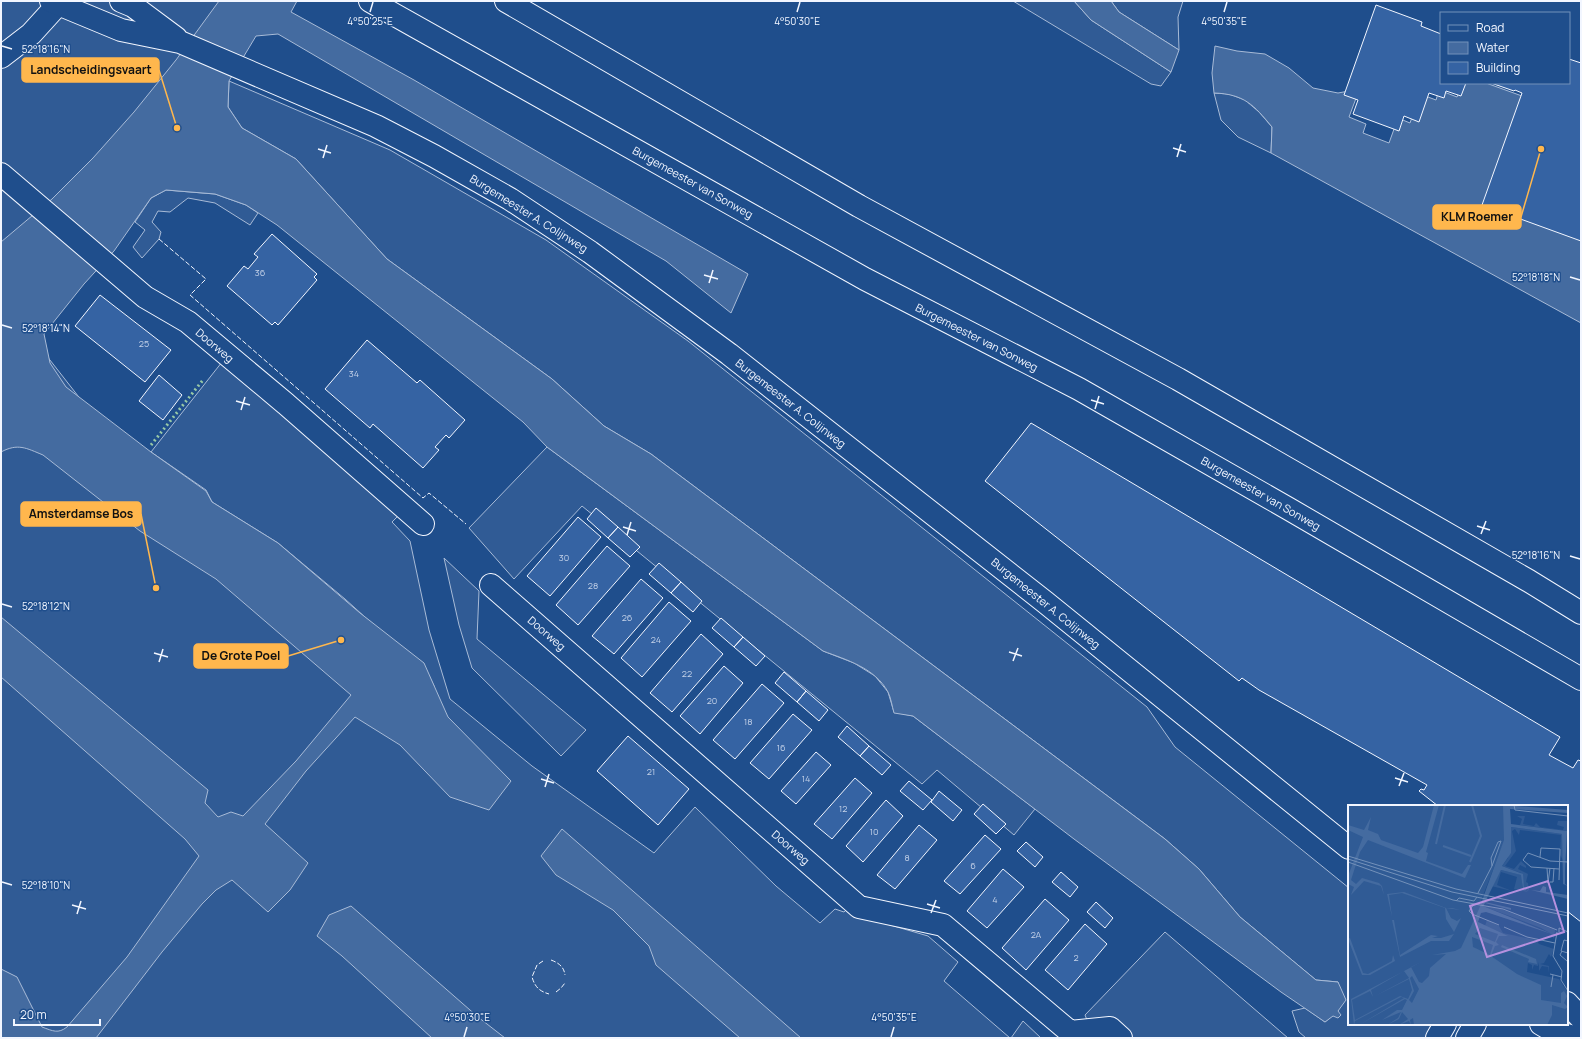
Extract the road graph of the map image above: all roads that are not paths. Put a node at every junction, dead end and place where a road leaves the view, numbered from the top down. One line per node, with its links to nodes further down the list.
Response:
1 (120, 1): 5 (main road, Burgemeester A. Colijnweg)
2 (370, 1): 11 (main road, Burgemeester van Sonweg)
3 (506, 1): 10 (main road)
4 (57, 2): 5 (main road, Burgemeester A. Colijnweg); 6 (main road)
5 (180, 42): 12 (main road, Burgemeester A. Colijnweg)
6 (1, 57)
7 (4, 177): 8 (main road, Doorweg)
8 (423, 524)
9 (492, 585): 18 (main road, Doorweg)
10 (1581, 613)
11 (1581, 679)
12 (1348, 847)
13 (1568, 1004): 14 (main road)
14 (1581, 1018)
15 (1444, 1025): 19 (main road)
16 (1475, 1025): 20 (main road)
17 (1543, 1025): 21 (main road)
18 (1121, 1038)
19 (1437, 1038)
20 (1467, 1038)
21 (1576, 1038)

